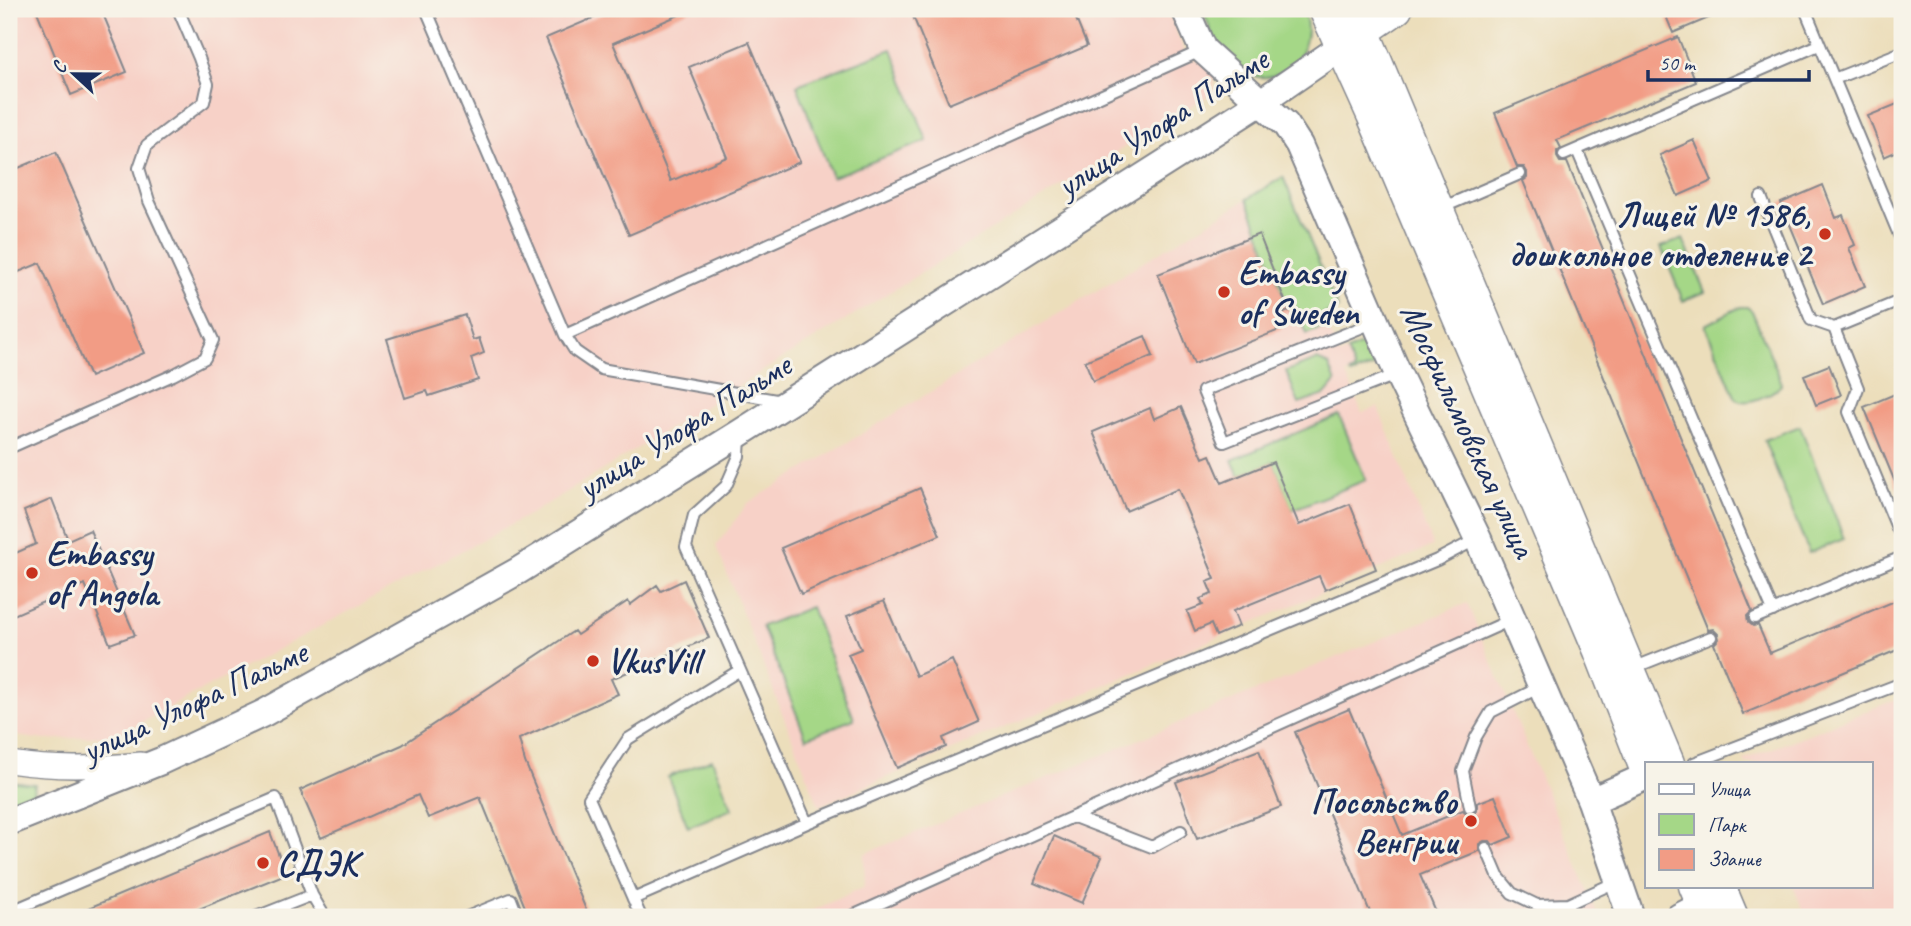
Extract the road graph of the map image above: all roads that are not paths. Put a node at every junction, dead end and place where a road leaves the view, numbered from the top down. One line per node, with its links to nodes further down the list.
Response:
1 (178, 9): 26 (lane)
2 (426, 9): 22 (lane)
3 (1185, 9): 9 (street, Мосфильмовская улица)
4 (1324, 9): 7 (main road, Мосфильмовская улица)
5 (1397, 9): 7 (main road)
6 (1804, 9): 8 (lane)
7 (1353, 29): 12 (street, улица Улофа Пальме); 17 (main road, Мосфильмовская улица); 42 (main road, Мосфильмовская улица)
8 (1819, 45): 11 (lane); 13 (lane)
9 (1203, 50): 12 (street, Мосфильмовская улица); 22 (lane)
10 (1902, 52): 11 (lane)
11 (1834, 79): 18 (lane)
12 (1261, 102): 20 (street, Мосфильмовская улица); 24 (street, улица Улофа Пальме)
13 (1577, 150): 14 (lane); 30 (lane)
14 (1564, 155)
15 (1520, 174): 17 (lane)
16 (1761, 197): 21 (lane)
17 (1439, 209): 34 (main road, Мосфильмовская улица)
18 (1902, 243)
19 (1902, 300): 21 (lane)
20 (1375, 321): 23 (street, Мосфильмовская улица); 23 (lane)
21 (1834, 328): 27 (lane)
22 (565, 335): 24 (lane)
23 (1398, 374): 28 (street, Мосфильмовская улица)
24 (788, 401): 25 (street, улица Улофа Пальме)
25 (740, 433): 35 (lane); 38 (street, улица Улофа Пальме)
26 (9, 448)
27 (1898, 530)
28 (1478, 539): 32 (street, Мосфильмовская улица); 48 (lane)
29 (1902, 557): 30 (lane)
30 (1773, 611): 31 (lane)
31 (1755, 618)
32 (1513, 619): 37 (street, Мосфильмовская улица); 46 (lane)
33 (1711, 637): 34 (lane)
34 (1630, 669): 40 (main road, Мосфильмовская улица)
35 (740, 670): 48 (lane); 54 (lane)
36 (1902, 683): 41 (lane)
37 (1542, 686): 44 (street, Мосфильмовская улица); 45 (lane)
38 (161, 761): 39 (street); 47 (street, улица Улофа Пальме)
39 (9, 762)
40 (1669, 762)
41 (1697, 762)
42 (1645, 770)
43 (1645, 776): 44 (street)
44 (1591, 801): 51 (street, Мосфильмовская улица)
45 (1469, 807)
46 (1074, 817): 49 (lane); 62 (lane)
47 (9, 822)
48 (807, 823): 54 (lane)
49 (1181, 831)
50 (1486, 848): 51 (lane)
51 (1618, 881): 63 (street, Мосфильмовская улица)
52 (312, 895): 56 (lane); 57 (lane); 58 (lane)
53 (9, 899): 56 (lane)
54 (633, 899): 61 (lane)
55 (1700, 902): 64 (main road)
56 (15, 914)
57 (256, 917)
58 (325, 917)
59 (467, 917): 60 (lane)
60 (519, 917)
61 (641, 917)
62 (850, 917)
63 (1631, 917)
64 (1733, 917)

